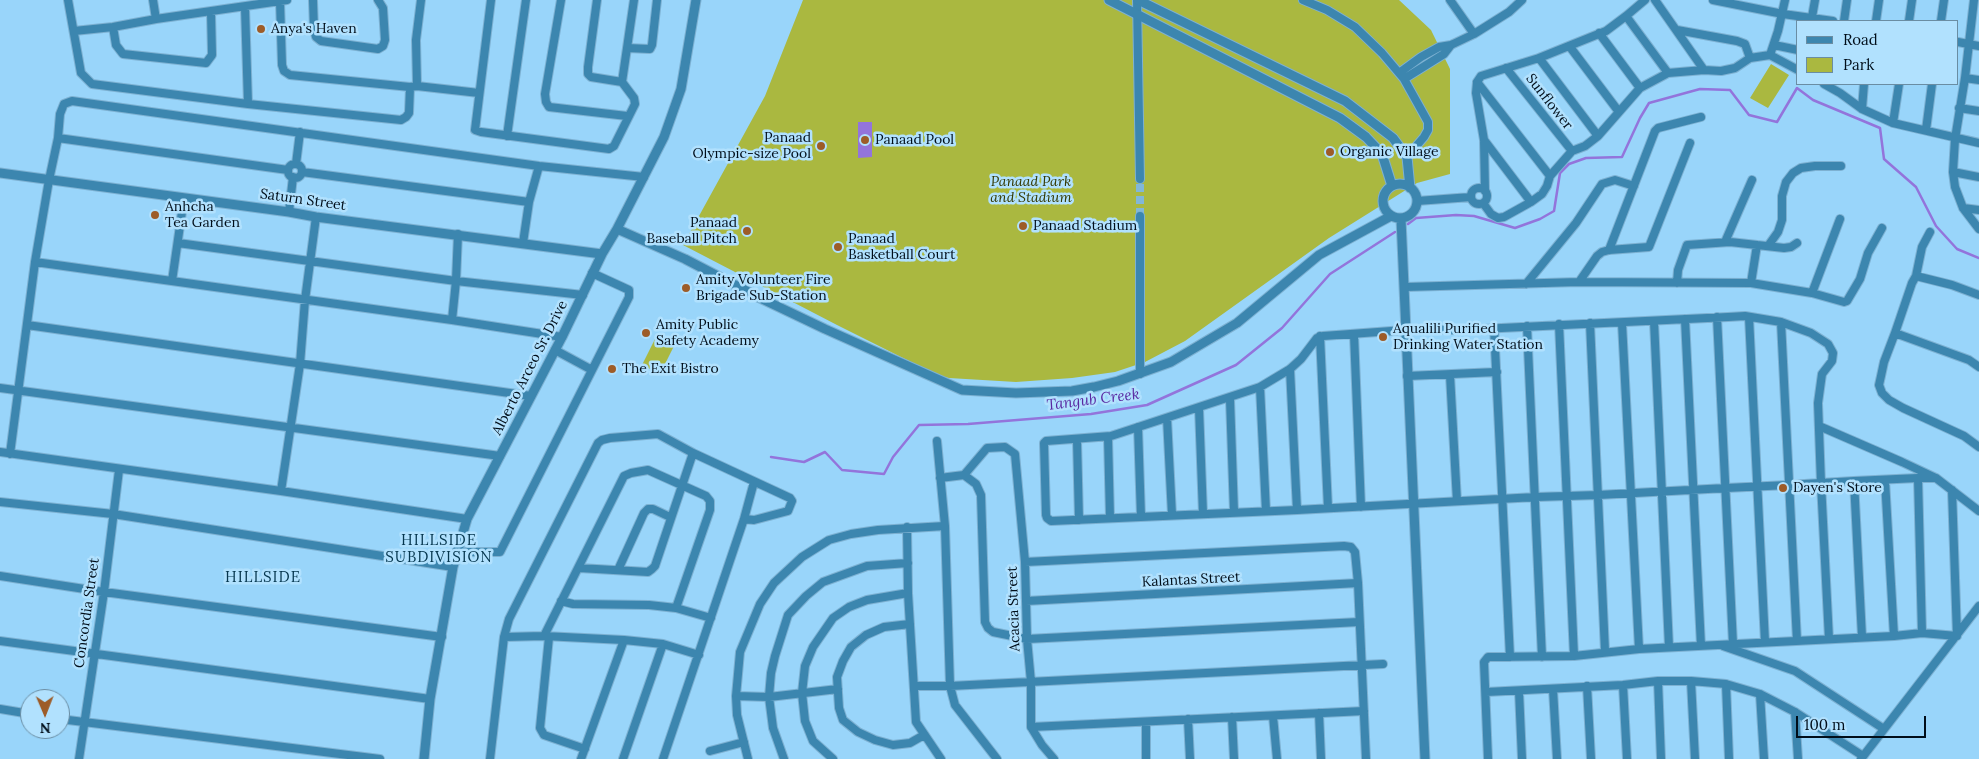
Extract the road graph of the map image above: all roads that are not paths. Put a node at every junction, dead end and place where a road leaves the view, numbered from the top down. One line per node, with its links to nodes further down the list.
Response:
1 (68, 0): 47 (street)
2 (153, 0): 39 (street)
3 (223, 0): 32 (street)
4 (313, 0): 5 (street)
5 (378, 0)
6 (421, 0): 73 (street)
7 (491, 0): 75 (street)
8 (526, 0): 86 (street)
9 (560, 0): 81 (street)
10 (597, 0): 67 (street)
11 (634, 0): 55 (street)
12 (657, 0): 55 (street)
13 (696, 0): 105 (street, Alberto Arceo Sr. Drive)
14 (1109, 0): 34 (street)
15 (1138, 0): 34 (street); 94 (street)
16 (1303, 0): 64 (street)
17 (1450, 0): 49 (street)
18 (1644, 0): 37 (street)
19 (1655, 0): 46 (street)
20 (1785, 0): 35 (street)
21 (1815, 0): 38 (street)
22 (1847, 0): 41 (street)
23 (1879, 0): 42 (street)
24 (1912, 0): 43 (street)
25 (1944, 0): 44 (street)
26 (1974, 0): 36 (street)
27 (283, 1): 31 (street); 73 (street)
28 (1718, 1): 30 (street)
29 (1519, 2): 49 (street)
30 (1751, 3): 35 (street)
31 (245, 7): 32 (street); 76 (street)
32 (224, 9): 33 (street)
33 (210, 12): 39 (street); 45 (street)
34 (1137, 14): 106 (street); 109 (street)
35 (1783, 14): 38 (street); 52 (street)
36 (1976, 15): 51 (street)
37 (1626, 16): 48 (street); 63 (street)
38 (1812, 17): 40 (street)
39 (156, 19): 45 (street)
40 (1828, 20)
41 (1844, 20)
42 (1876, 20)
43 (1909, 20)
44 (1941, 20)
45 (113, 27): 47 (street)
46 (1677, 30): 59 (street); 62 (street)
47 (74, 31): 76 (street)
48 (1599, 33): 54 (street); 74 (street)
49 (1474, 34): 64 (street)
50 (1959, 42): 51 (street)
51 (1970, 44): 53 (street); 65 (street)
52 (1774, 45): 56 (street); 57 (street)
53 (1979, 46)
54 (1570, 47): 58 (street); 80 (street)
55 (627, 48): 67 (street)
56 (1796, 50)
57 (1770, 55): 59 (street); 61 (street)
58 (1539, 58): 60 (street); 87 (street)
59 (1750, 58): 62 (street)
60 (1506, 68): 68 (street); 93 (street, Sunflower)
61 (1796, 69)
62 (1704, 70): 63 (street)
63 (1668, 73): 74 (street)
64 (1401, 76): 94 (street)
65 (1965, 78): 66 (street); 77 (street)
66 (1979, 80)
67 (622, 82): 81 (street)
68 (1477, 82): 90 (street); 102 (street)
69 (1826, 85): 78 (street)
70 (1864, 85): 78 (street)
71 (1899, 85): 83 (street)
72 (1932, 85): 84 (street)
73 (413, 86): 75 (street); 76 (street)
74 (1640, 88): 80 (street)
75 (479, 93): 86 (street)
76 (248, 104)
77 (1959, 108): 79 (street); 89 (street)
78 (1862, 109): 83 (street)
79 (1979, 111)
80 (1619, 112): 87 (street)
81 (627, 116): 86 (street)
82 (1701, 117): 110 (street)
83 (1893, 123): 84 (street)
84 (1926, 130): 89 (street)
85 (300, 132): 88 (street); 95 (street); 96 (street)
86 (507, 136)
87 (1598, 136): 93 (street)
88 (58, 138): 98 (street); 107 (street)
89 (1955, 138): 92 (street); 100 (street)
90 (1484, 140): 112 (street); 117 (street)
91 (1690, 143): 137 (street)
92 (1979, 143)
93 (1572, 151): 102 (street)
94 (1407, 157): 111 (street)
95 (296, 164): 98 (street); 99 (street)
96 (539, 166): 105 (street); 116 (street)
97 (1841, 166): 136 (street)
98 (288, 170): 104 (street)
99 (302, 172): 104 (street); 116 (street)
100 (1953, 172): 103 (street); 119 (street)
101 (0, 173): 107 (street, Saturn Street)
102 (1550, 176): 117 (street)
103 (1979, 176)
104 (293, 177): 121 (street)
105 (644, 177): 128 (street, Alberto Arceo Sr. Drive)
106 (1140, 179)
107 (49, 180): 114 (street, Saturn Street); 140 (street)
108 (1752, 180): 131 (street)
109 (1392, 186): 111 (street); 124 (street)
110 (1634, 186): 137 (street); 148 (street)
111 (1410, 188): 115 (street)
112 (1485, 190): 113 (street); 118 (street)
113 (1471, 197): 115 (street); 118 (street)
114 (184, 198): 121 (street, Saturn Street); 132 (street)
115 (1417, 201): 124 (street)
116 (528, 202): 133 (street)
117 (1531, 202): 118 (street)
118 (1483, 203)
119 (1963, 208): 120 (street); 127 (street)
120 (1979, 210)
121 (289, 212): 123 (street, Saturn Street)
122 (1140, 216): 177 (street)
123 (316, 217): 130 (street, Saturn Street); 139 (street)
124 (1396, 217): 149 (street); 177 (street)
125 (1840, 219): 150 (street)
126 (1882, 228): 150 (street)
127 (1979, 228)
128 (617, 229): 138 (street, Alberto Arceo Sr. Drive); 177 (street)
129 (1930, 232): 142 (street)
130 (458, 234): 133 (street, Saturn Street); 144 (street)
131 (1725, 242): 135 (street); 146 (street)
132 (178, 243): 139 (street); 143 (street)
133 (523, 243): 138 (street, Saturn Street)
134 (1798, 243): 136 (street)
135 (1757, 245): 136 (street); 147 (street)
136 (1768, 246)
137 (1609, 250): 145 (street)
138 (602, 254): 141 (street, Alberto Arceo Sr. Drive)
139 (310, 260): 144 (street); 153 (street)
140 (35, 262): 143 (street); 163 (street)
141 (592, 273): 151 (street, Alberto Arceo Sr. Drive); 175 (street)
142 (1916, 276): 152 (street); 167 (street)
143 (172, 281): 153 (street)
144 (456, 281): 151 (street); 157 (street)
145 (1579, 282): 146 (street); 148 (street)
146 (1677, 283): 147 (street)
147 (1751, 283): 150 (street)
148 (1526, 284): 149 (street)
149 (1405, 287): 166 (street)
150 (1812, 293)
151 (583, 295): 170 (street, Alberto Arceo Sr. Drive)
152 (1979, 295)
153 (305, 300): 157 (street); 172 (street)
154 (1717, 317): 155 (street); 156 (street); 210 (street)
155 (1749, 317): 159 (street); 208 (street)
156 (1685, 319): 158 (street); 211 (street)
157 (452, 320): 170 (street)
158 (1654, 321): 161 (street); 214 (street)
159 (1780, 322): 187 (street); 209 (street)
160 (1590, 323): 161 (street); 162 (street); 216 (street)
161 (1622, 323): 215 (street)
162 (1559, 324): 164 (street); 217 (street)
163 (27, 326): 172 (street); 182 (street)
164 (1527, 326): 165 (street); 218 (street)
165 (1494, 327): 166 (street); 176 (street)
166 (1405, 330): 168 (street); 179 (street)
167 (1895, 333): 173 (street); 193 (street)
168 (1354, 334): 169 (street); 223 (street)
169 (1320, 336): 174 (street); 224 (street)
170 (562, 337): 171 (street, Alberto Arceo Sr. Drive)
171 (555, 350): 175 (street); 183 (street, Alberto Arceo Sr. Drive)
172 (300, 364): 183 (street); 188 (street)
173 (1979, 367)
174 (1290, 369): 181 (street); 225 (street)
175 (592, 370): 240 (street)
176 (1496, 372): 178 (street); 219 (street)
177 (1140, 374)
178 (1450, 375): 179 (street); 220 (street)
179 (1407, 376): 222 (street)
180 (0, 388): 182 (street)
181 (1260, 388): 184 (street); 226 (street)
182 (19, 390): 188 (street); 196 (street)
183 (531, 396): 197 (street, Alberto Arceo Sr. Drive)
184 (1230, 399): 185 (street); 228 (street)
185 (1199, 408): 186 (street); 230 (street)
186 (1167, 418): 189 (street); 231 (street)
187 (1819, 426): 202 (street); 206 (street)
188 (290, 427): 197 (street); 213 (street)
189 (1138, 427): 190 (street); 232 (street)
190 (1108, 437): 191 (street); 234 (street)
191 (1077, 440): 237 (street); 237 (street)
192 (937, 441): 200 (street)
193 (1979, 446)
194 (0, 452): 196 (street)
195 (692, 453): 205 (street); 207 (street); 262 (street)
196 (10, 454): 198 (street)
197 (500, 456): 235 (street, Alberto Arceo Sr. Drive)
198 (119, 470): 213 (street); 229 (street, Concordia Street)
199 (964, 476): 200 (street); 241 (street, Acacia Street); 264 (street)
200 (940, 478): 238 (street)
201 (1918, 478): 202 (street); 203 (street); 257 (street)
202 (1936, 478): 212 (street)
203 (1885, 480): 204 (street); 259 (street)
204 (1854, 481): 206 (street); 263 (street)
205 (754, 482): 236 (street); 236 (street)
206 (1821, 483): 209 (street); 265 (street)
207 (683, 484): 233 (street); 244 (street); 253 (street)
208 (1757, 486): 209 (street); 210 (street); 269 (street)
209 (1788, 486): 267 (street)
210 (1726, 488): 211 (street); 271 (street)
211 (1694, 489): 214 (street); 273 (street)
212 (1952, 490): 227 (street); 260 (street)
213 (280, 491): 235 (street)
214 (1662, 491): 215 (street); 274 (street)
215 (1630, 493): 216 (street); 275 (street)
216 (1598, 495): 217 (street); 276 (street)
217 (1567, 496): 218 (street); 279 (street)
218 (1536, 497): 219 (street); 281 (street)
219 (1503, 499): 220 (street); 280 (street)
220 (1457, 501): 222 (street)
221 (0, 502): 229 (street)
222 (1414, 504): 223 (street); 338 (street)
223 (1361, 506): 224 (street)
224 (1328, 508): 225 (street)
225 (1297, 510): 226 (street)
226 (1266, 511): 228 (street)
227 (1979, 511)
228 (1234, 512): 230 (street)
229 (113, 514): 243 (street); 248 (street, Concordia Street)
230 (1203, 514): 231 (street)
231 (1172, 515): 232 (street)
232 (1141, 517): 234 (street)
233 (670, 518): 245 (street); 245 (street)
234 (1110, 518): 237 (street)
235 (467, 519): 240 (street, Alberto Arceo Sr. Drive)
236 (744, 519): 254 (street)
237 (1079, 520)
238 (945, 526): 239 (street); 290 (street)
239 (907, 527): 242 (street); 298 (street)
240 (456, 552): 243 (street, Alberto Arceo Sr. Drive)
241 (1025, 562): 247 (street); 251 (street, Acacia Street)
242 (908, 563): 249 (street); 299 (street)
243 (453, 567): 261 (street, Alberto Arceo Sr. Drive)
244 (579, 568): 245 (street); 250 (street)
245 (618, 570)
246 (0, 576): 248 (street)
247 (1358, 583): 251 (street, Kalantas Street); 255 (street)
248 (104, 592): 261 (street); 277 (street, Concordia Street)
249 (908, 593): 256 (street); 296 (street)
250 (561, 601): 253 (street); 258 (street)
251 (1026, 601): 264 (street, Acacia Street)
252 (1979, 606): 260 (street)
253 (676, 608): 254 (street)
254 (711, 618): 278 (street)
255 (1359, 622): 264 (street); 283 (street)
256 (910, 624): 289 (street); 293 (street)
257 (1922, 633): 259 (street); 260 (street)
258 (546, 636): 262 (street); 266 (street); 316 (street)
259 (1894, 636): 263 (street)
260 (1957, 636): 313 (street)
261 (442, 637): 300 (street, Alberto Arceo Sr. Drive)
262 (504, 637): 322 (street)
263 (1862, 637): 265 (street)
264 (1027, 639): 286 (street, Acacia Street)
265 (1829, 639): 267 (street)
266 (624, 640): 270 (street); 316 (street)
267 (1797, 641): 269 (street)
268 (0, 642): 277 (street)
269 (1765, 642): 271 (street)
270 (663, 644): 278 (street); 324 (street)
271 (1733, 644): 272 (street)
272 (1721, 645): 273 (street); 313 (street)
273 (1701, 646): 274 (street)
274 (1669, 647): 275 (street)
275 (1638, 649): 276 (street)
276 (1605, 651): 279 (street)
277 (94, 655): 300 (street); 310 (street, Concordia Street)
278 (699, 655): 325 (street)
279 (1574, 656): 281 (street)
280 (1510, 657): 281 (street); 295 (street)
281 (1542, 657)
282 (1382, 664): 283 (street)
283 (1361, 666): 286 (street); 302 (street)
284 (1658, 681): 285 (street); 288 (street); 344 (street)
285 (1691, 681): 287 (street); 345 (street)
286 (1031, 682): 290 (street); 312 (street, Acacia Street)
287 (1726, 684): 297 (street); 346 (street)
288 (1623, 685): 291 (street); 343 (street)
289 (914, 686): 290 (street); 314 (street)
290 (950, 686): 330 (street)
291 (1587, 686): 292 (street); 342 (street)
292 (1553, 689): 294 (street); 341 (street)
293 (838, 690): 296 (street); 314 (street)
294 (1519, 691): 295 (street); 340 (street)
295 (1486, 692): 339 (street)
296 (802, 693): 299 (street); 328 (street)
297 (1760, 694): 304 (street); 347 (street)
298 (736, 696): 299 (street); 315 (street)
299 (769, 697): 327 (street)
300 (430, 699): 321 (street, Alberto Arceo Sr. Drive)
301 (0, 709): 303 (street)
302 (1364, 711): 305 (street); 337 (street)
303 (20, 712)
304 (1795, 712): 318 (street); 348 (street)
305 (1319, 713): 306 (street); 336 (street)
306 (1274, 716): 307 (street); 335 (street)
307 (1232, 717): 308 (street); 334 (street)
308 (1188, 719): 311 (street); 333 (street)
309 (70, 720): 310 (street)
310 (84, 722): 319 (street, Concordia Street); 320 (street)
311 (1146, 722): 312 (street); 332 (street)
312 (1031, 727): 331 (street)
313 (1884, 729): 318 (street)
314 (924, 735): 329 (street)
315 (744, 742): 317 (street); 326 (street)
316 (585, 749): 323 (street)
317 (710, 751)
318 (1862, 758)
319 (79, 759)
320 (380, 759)
321 (424, 759)
322 (490, 759)
323 (581, 759)
324 (623, 759)
325 (663, 759)
326 (748, 759)
327 (784, 759)
328 (833, 759)
329 (941, 759)
330 (997, 759)
331 (1054, 759)
332 (1146, 759)
333 (1190, 759)
334 (1234, 759)
335 (1277, 759)
336 (1322, 759)
337 (1366, 759)
338 (1425, 759)
339 (1488, 759)
340 (1522, 759)
341 (1557, 759)
342 (1591, 759)
343 (1627, 759)
344 (1661, 759)
345 (1695, 759)
346 (1729, 759)
347 (1764, 759)
348 (1798, 759)

